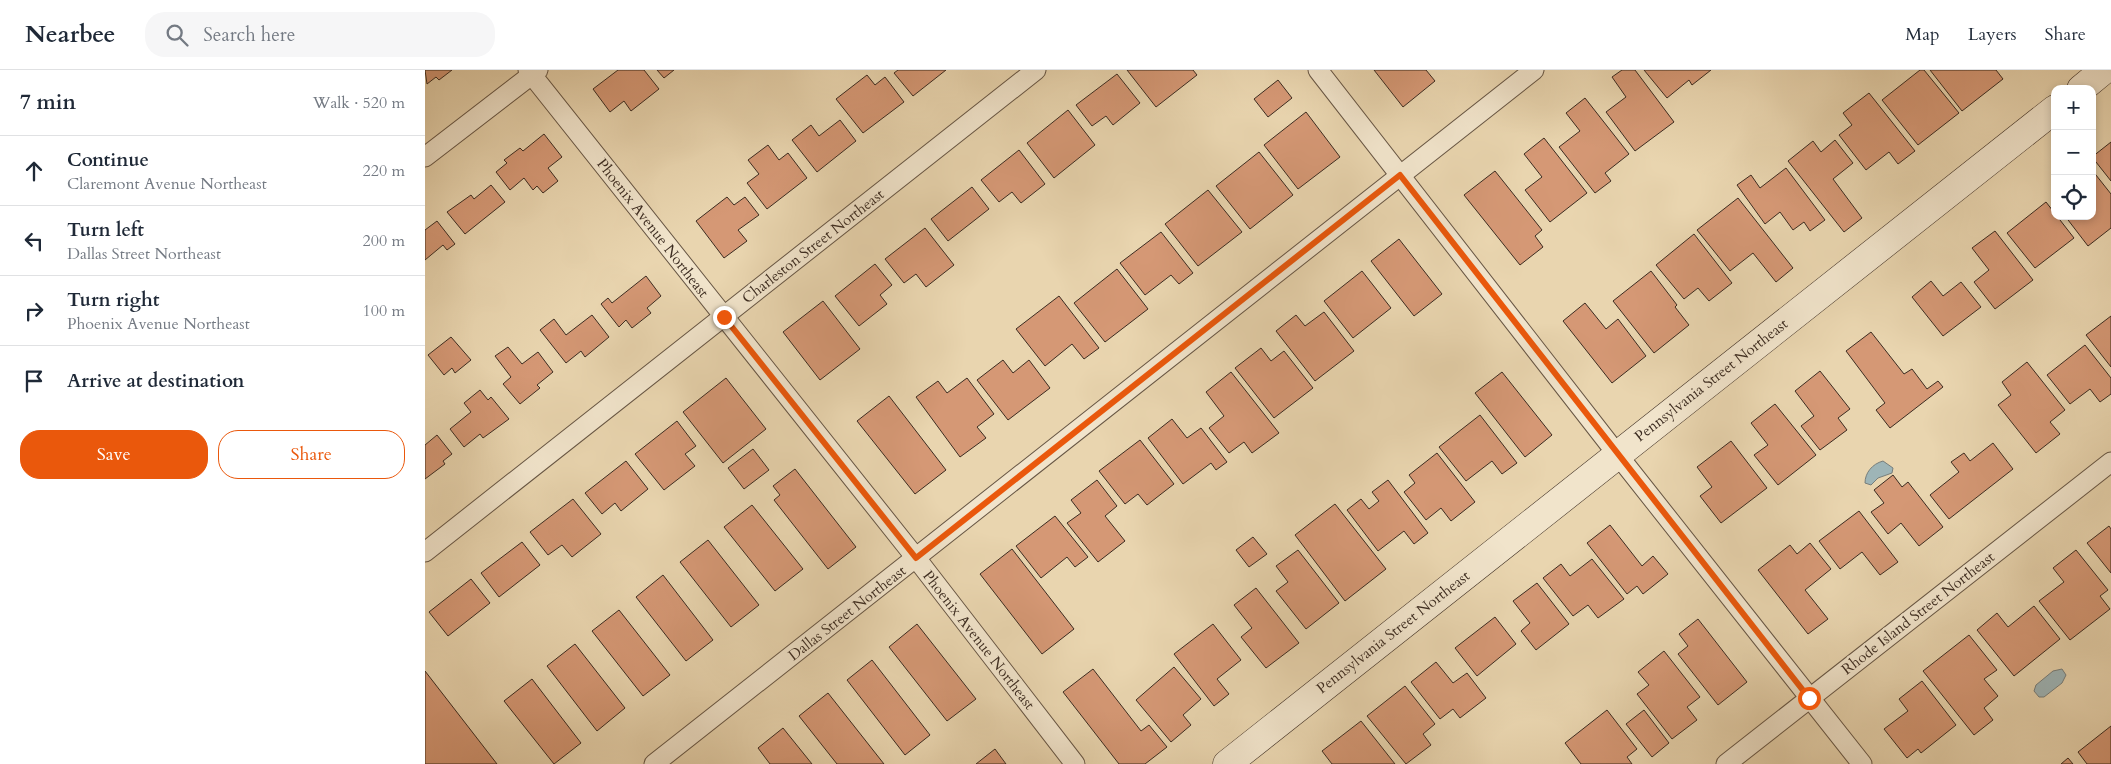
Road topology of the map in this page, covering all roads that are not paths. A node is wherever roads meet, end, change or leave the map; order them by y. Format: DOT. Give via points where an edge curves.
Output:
graph roads {
  1 [pos="1036,70"];
  2 [pos="1318,70"];
  3 [pos="1534,70"];
  4 [pos="2104,70"];
  5 [pos="533,72"];
  6 [pos="2086,85"];
  7 [pos="2051,112"];
  8 [pos="425,157"];
  9 [pos="1400,175"];
  10 [pos="724,317"];
  11 [pos="1617,454"];
  12 [pos="2111,462"];
  13 [pos="425,552"];
  14 [pos="916,558"];
  15 [pos="1809,698"];
  16 [pos="654,764"];
  17 [pos="1075,764"];
  18 [pos="1227,764"];
  19 [pos="1726,764"];
  20 [pos="1862,764"];
  1 -- 10 [label="street, Charleston Street Northeast"];
  2 -- 9 [label="street"];
  3 -- 9 [label="street, Dallas Street Northeast"];
  4 -- 6 [label="street"];
  5 -- 8 [label="street"];
  5 -- 10 [label="street, Phoenix Avenue Northeast"];
  7 -- 11 [label="street, Pennsylvania Street Northeast"];
  9 -- 11 [label="street"];
  9 -- 14 [label="street, Dallas Street Northeast"];
  10 -- 13 [label="street, Charleston Street Northeast"];
  10 -- 14 [label="street, Phoenix Avenue Northeast"];
  11 -- 15 [label="street"];
  11 -- 18 [label="street, Pennsylvania Street Northeast"];
  12 -- 15 [label="street, Rhode Island Street Northeast"];
  14 -- 16 [label="street, Dallas Street Northeast"];
  14 -- 17 [label="street, Phoenix Avenue Northeast"];
  15 -- 19 [label="street, Rhode Island Street Northeast"];
  15 -- 20 [label="street"];
}
